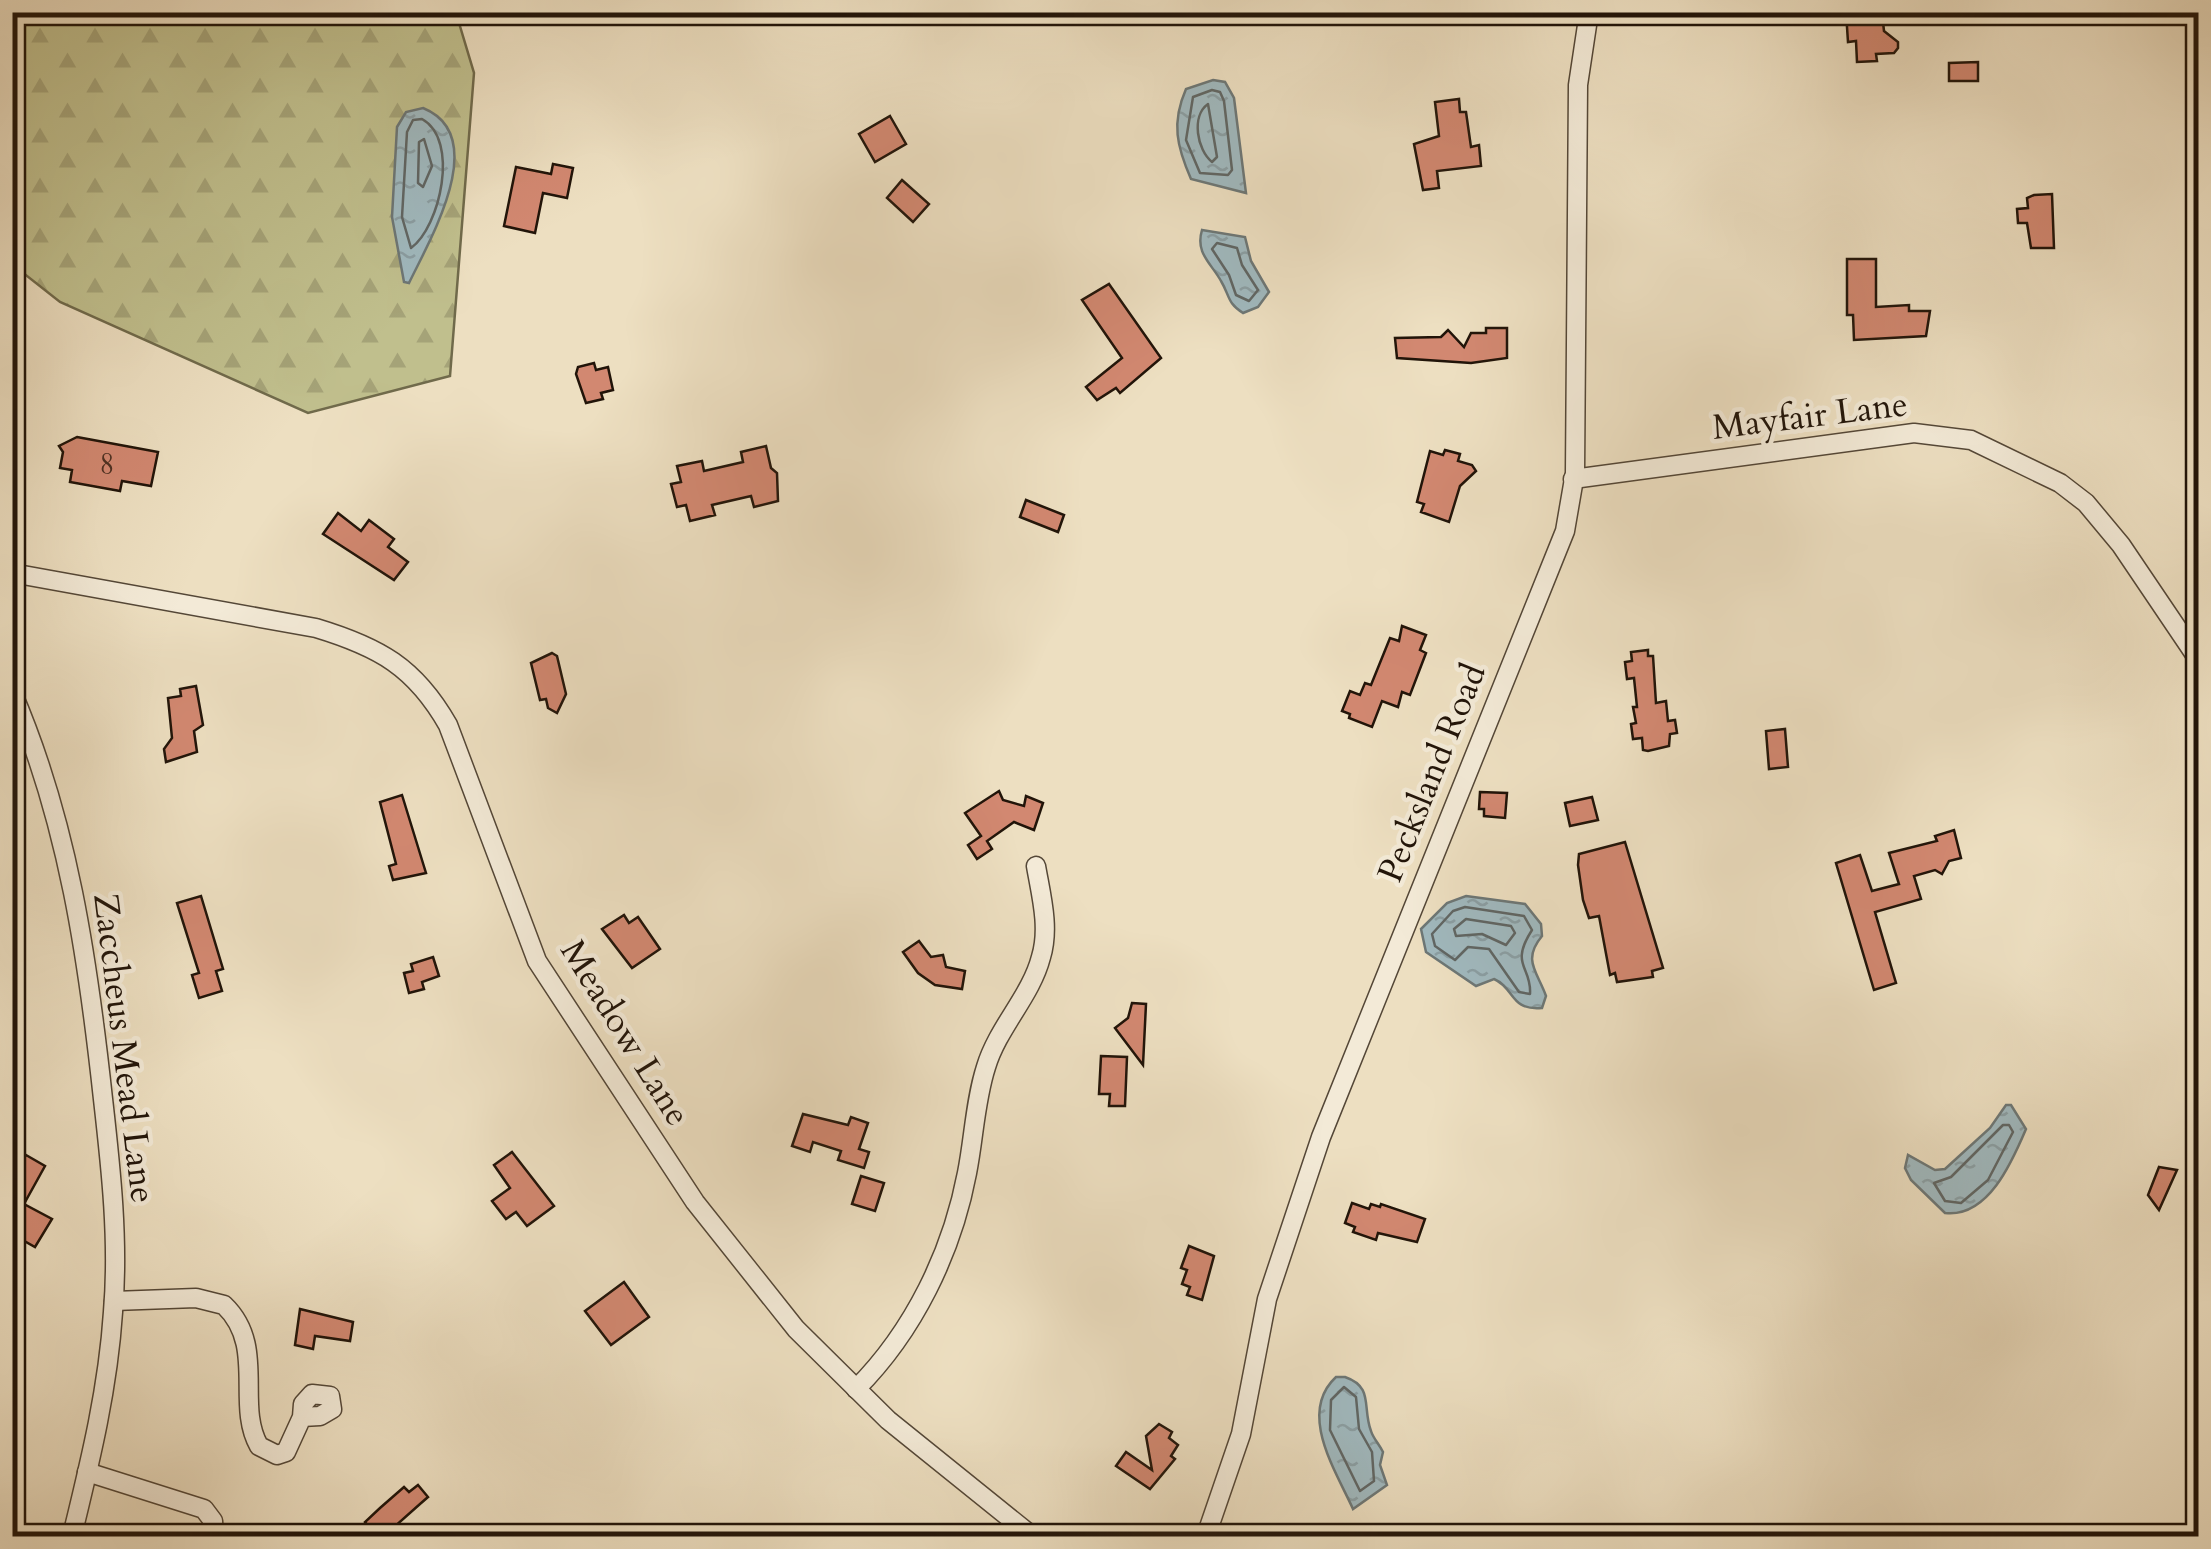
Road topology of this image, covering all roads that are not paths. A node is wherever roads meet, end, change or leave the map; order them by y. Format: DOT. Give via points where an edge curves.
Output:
graph roads {
  1 [pos="1589,12"];
  2 [pos="1573,479"];
  3 [pos="12,573"];
  4 [pos="2198,659"];
  5 [pos="12,692"];
  6 [pos="1036,866"];
  7 [pos="114,1301"];
  8 [pos="856,1388"];
  9 [pos="302,1417"];
  10 [pos="88,1472"];
  11 [pos="72,1536"];
  12 [pos="214,1536"];
  13 [pos="1032,1536"];
  14 [pos="1206,1536"];
  1 -- 2 [label="street, Pecksland Road" via="1578,85"];
  2 -- 4 [label="street, Mayfair Lane" via="1914,433 1972,440 2060,483 2086,504"];
  2 -- 14 [label="street, Pecksland Road" via="1554,566 1321,1137 1267,1300 1241,1434"];
  3 -- 8 [label="street, Meadow Lane" via="316,628 407,670 448,726 550,986 695,1202 796,1329"];
  5 -- 7 [label="street, Zaccheus Mead Lane" via="58,814 78,924 109,1153"];
  6 -- 8 [label="street" via="1042,956 985,1069 944,1252 896,1344"];
  7 -- 9 [label="street" via="196,1298 224,1306 244,1339 259,1446 282,1454"];
  7 -- 10 [label="street, Zaccheus Mead Lane"];
  8 -- 13 [label="street, Meadow Lane" via="933,1460"];
  10 -- 11 [label="street, Zaccheus Mead Lane"];
  10 -- 12 [label="street" via="204,1509"];
}
